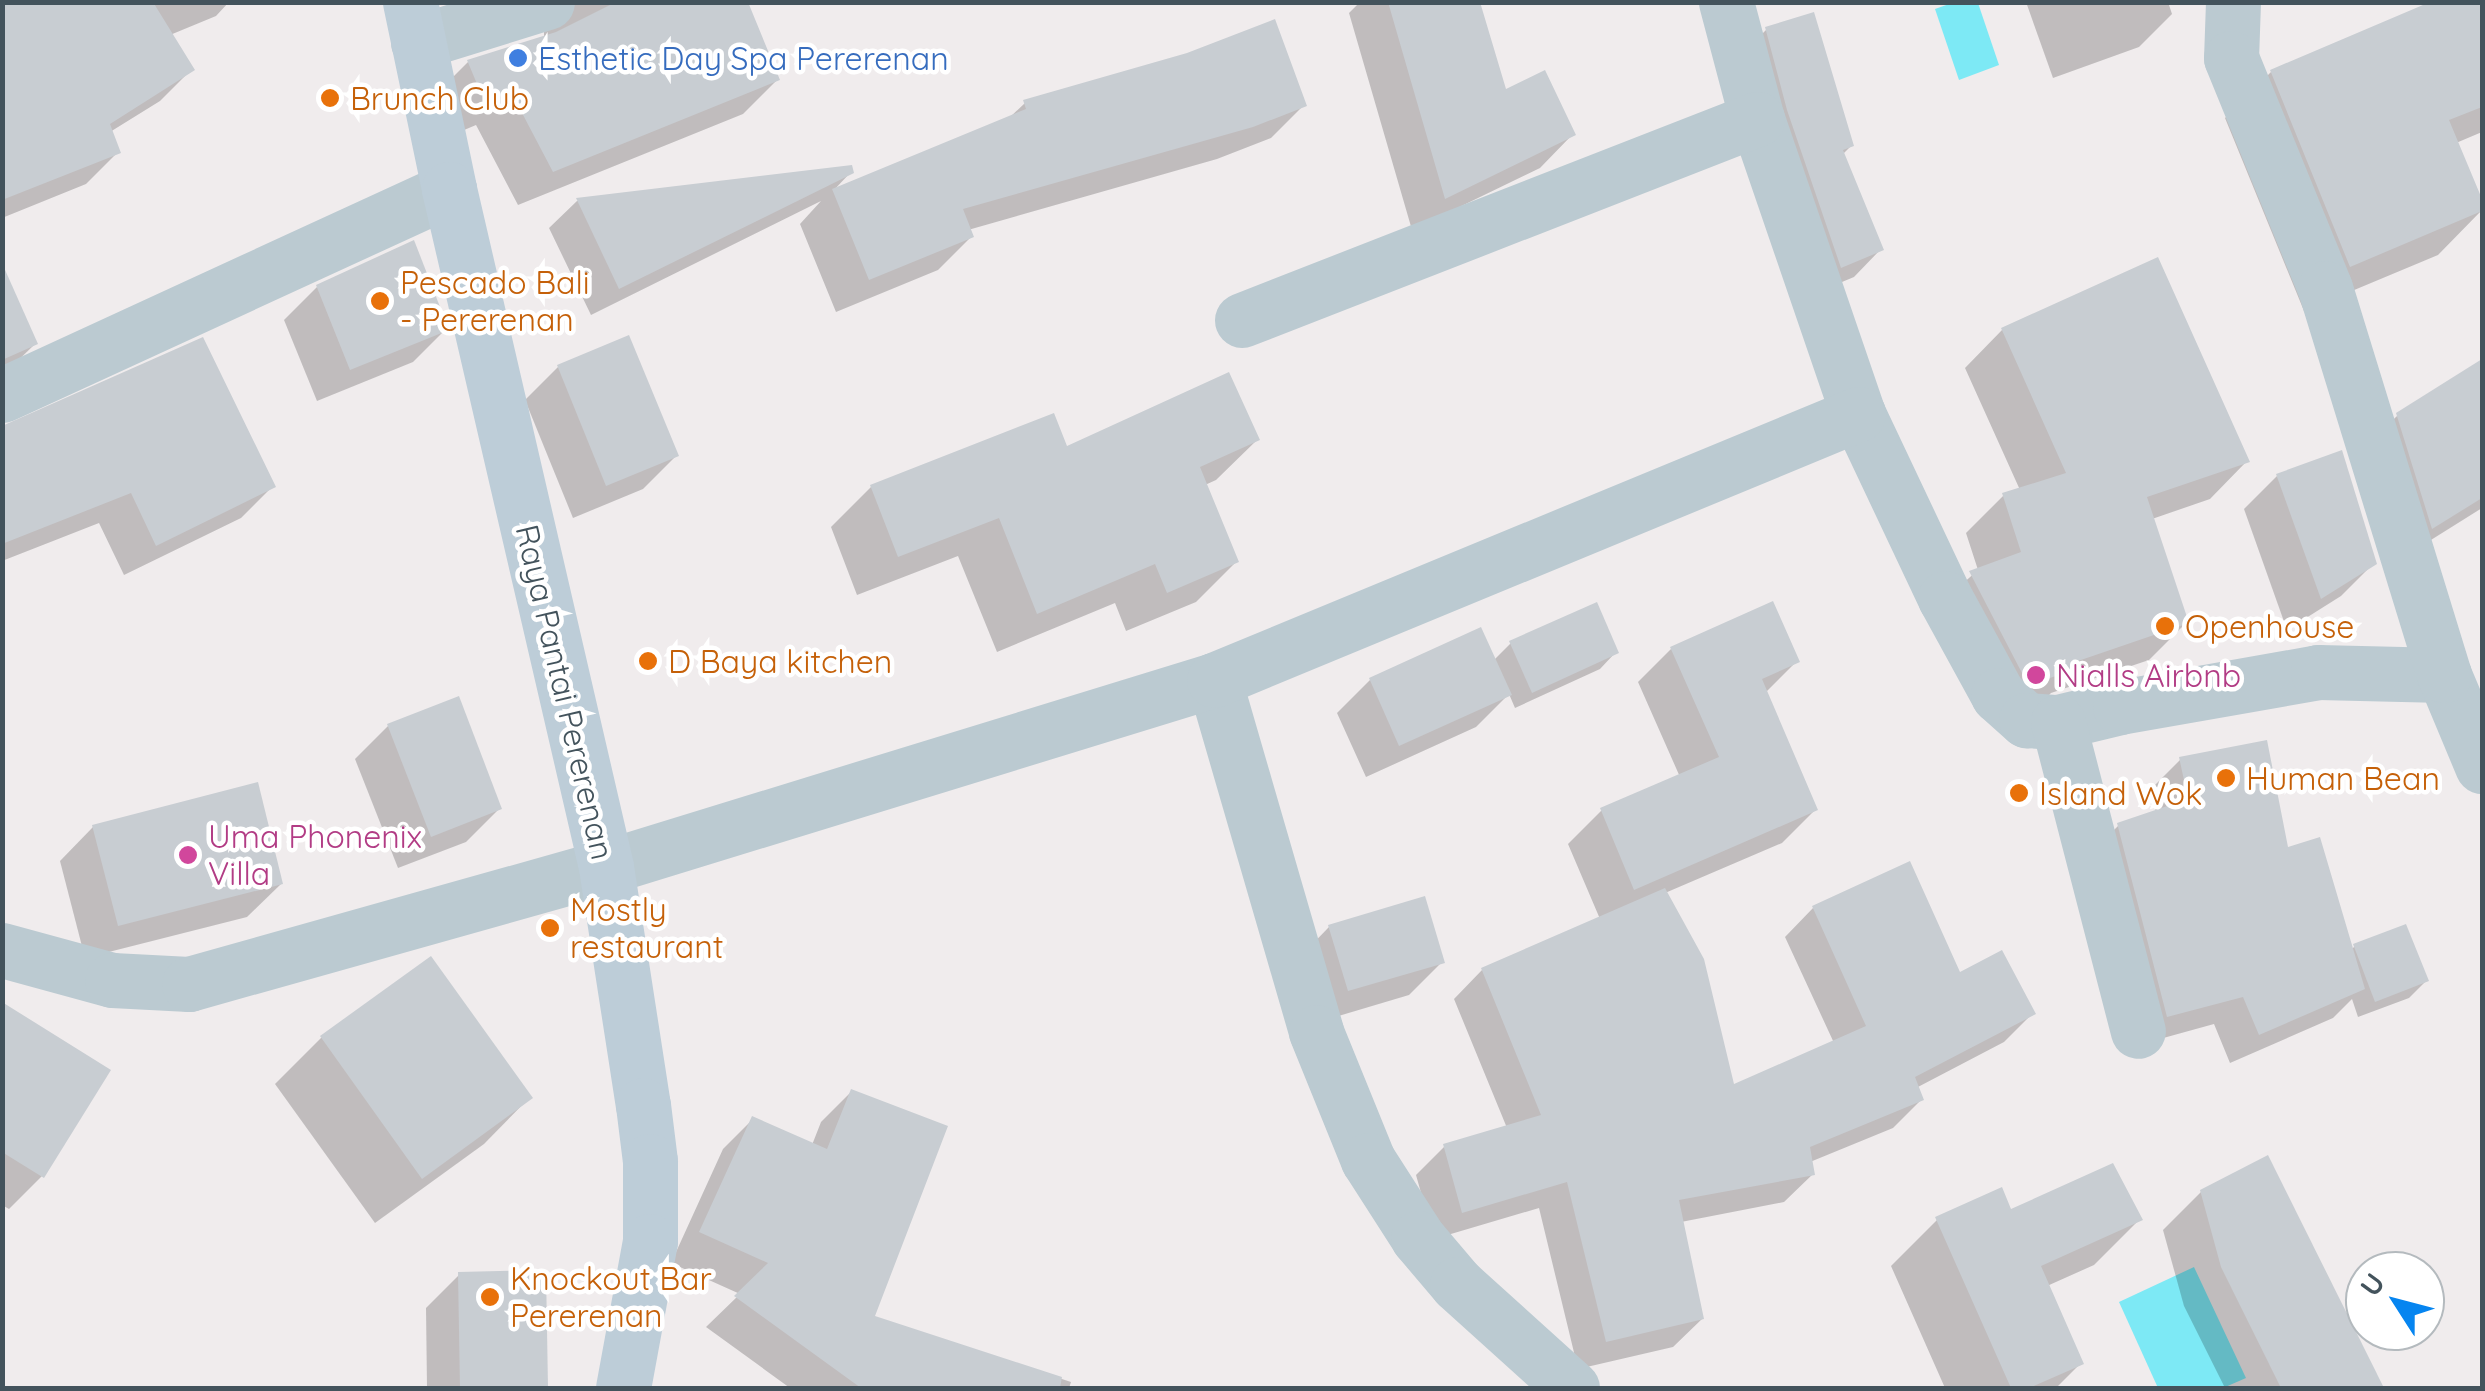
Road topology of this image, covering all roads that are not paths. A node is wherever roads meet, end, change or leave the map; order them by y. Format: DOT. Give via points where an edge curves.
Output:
graph roads {
  1 [pos="547,2"];
  2 [pos="2233,2"];
  3 [pos="1736,4"];
  4 [pos="414,22"];
  5 [pos="1757,119"];
  6 [pos="449,189"];
  7 [pos="1242,320"];
  8 [pos="2,394"];
  9 [pos="1858,414"];
  10 [pos="2444,675"];
  11 [pos="1214,680"];
  12 [pos="2058,722"];
  13 [pos="2482,766"];
  14 [pos="606,866"];
  15 [pos="2,950"];
  16 [pos="2138,1031"];
  17 [pos="623,1388"];
  18 [pos="1572,1388"];
  1 -- 4 [label="street"];
  2 -- 10 [label="street" via="2231,58 2325,288"];
  3 -- 5 [label="street"];
  4 -- 6 [label="street, Raya Pantai Pererenan"];
  5 -- 7 [label="street"];
  5 -- 9 [label="street"];
  6 -- 8 [label="street"];
  6 -- 14 [label="street, Raya Pantai Pererenan"];
  9 -- 11 [label="street"];
  9 -- 12 [label="street" via="1998,695 2026,720"];
  10 -- 12 [label="street" via="2318,672"];
  10 -- 13 [label="street"];
  11 -- 14 [label="street"];
  11 -- 18 [label="street" via="1316,1032 1368,1160 1457,1284"];
  12 -- 16 [label="street"];
  14 -- 15 [label="street" via="189,984 112,980"];
  14 -- 17 [label="street, Raya Pantai Pererenan" via="650,1161 650,1241"];
}
